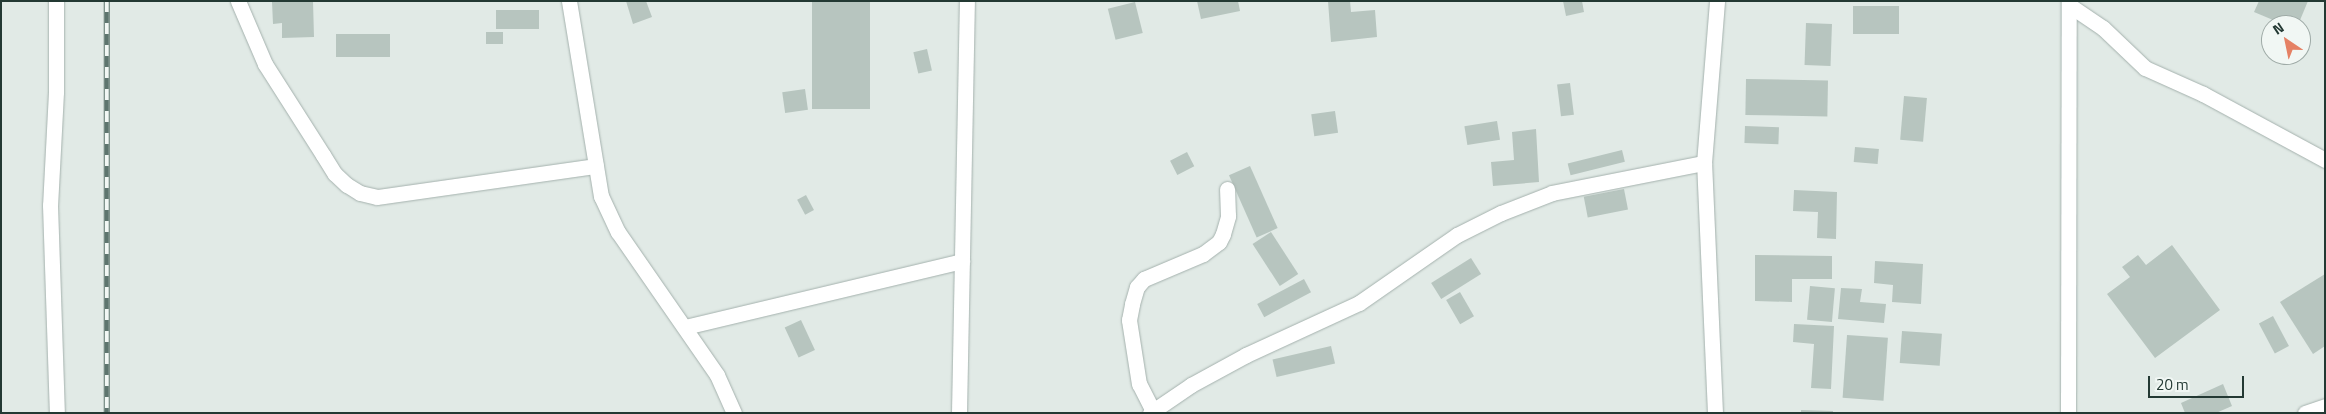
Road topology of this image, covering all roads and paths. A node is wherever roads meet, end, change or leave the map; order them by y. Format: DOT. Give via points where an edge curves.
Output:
graph roads {
  1 [pos="56,1"];
  2 [pos="238,1"];
  3 [pos="569,1"];
  4 [pos="967,1"];
  5 [pos="1717,1"];
  6 [pos="2069,3"];
  7 [pos="2325,160"];
  8 [pos="1704,164"];
  9 [pos="596,166"];
  10 [pos="1227,189"];
  11 [pos="962,261"];
  12 [pos="685,327"];
  13 [pos="2325,406"];
  14 [pos="1152,412"];
  15 [pos="57,413"];
  16 [pos="734,413"];
  17 [pos="959,413"];
  18 [pos="1715,413"];
  19 [pos="2068,413"];
  20 [pos="2305,413"];
  1 -- 15 [label="street" via="56,92 50,205"];
  2 -- 9 [label="street" via="265,64 335,174 360,193 377,196"];
  3 -- 9 [label="street"];
  4 -- 11 [label="street"];
  5 -- 8 [label="street"];
  6 -- 7 [label="street" via="2103,28 2145,68 2203,94"];
  6 -- 19 [label="street"];
  8 -- 14 [label="street" via="1552,193 1501,213 1457,236 1359,303 1246,354"];
  8 -- 18 [label="street"];
  9 -- 12 [label="street" via="601,196 618,232"];
  10 -- 14 [label="street" via="1228,216 1223,234 1213,248 1153,274 1137,287 1129,320 1139,384"];
  11 -- 12 [label="street"];
  11 -- 17 [label="street"];
  12 -- 16 [label="street" via="718,376"];
  13 -- 20 [label="street"];
}
